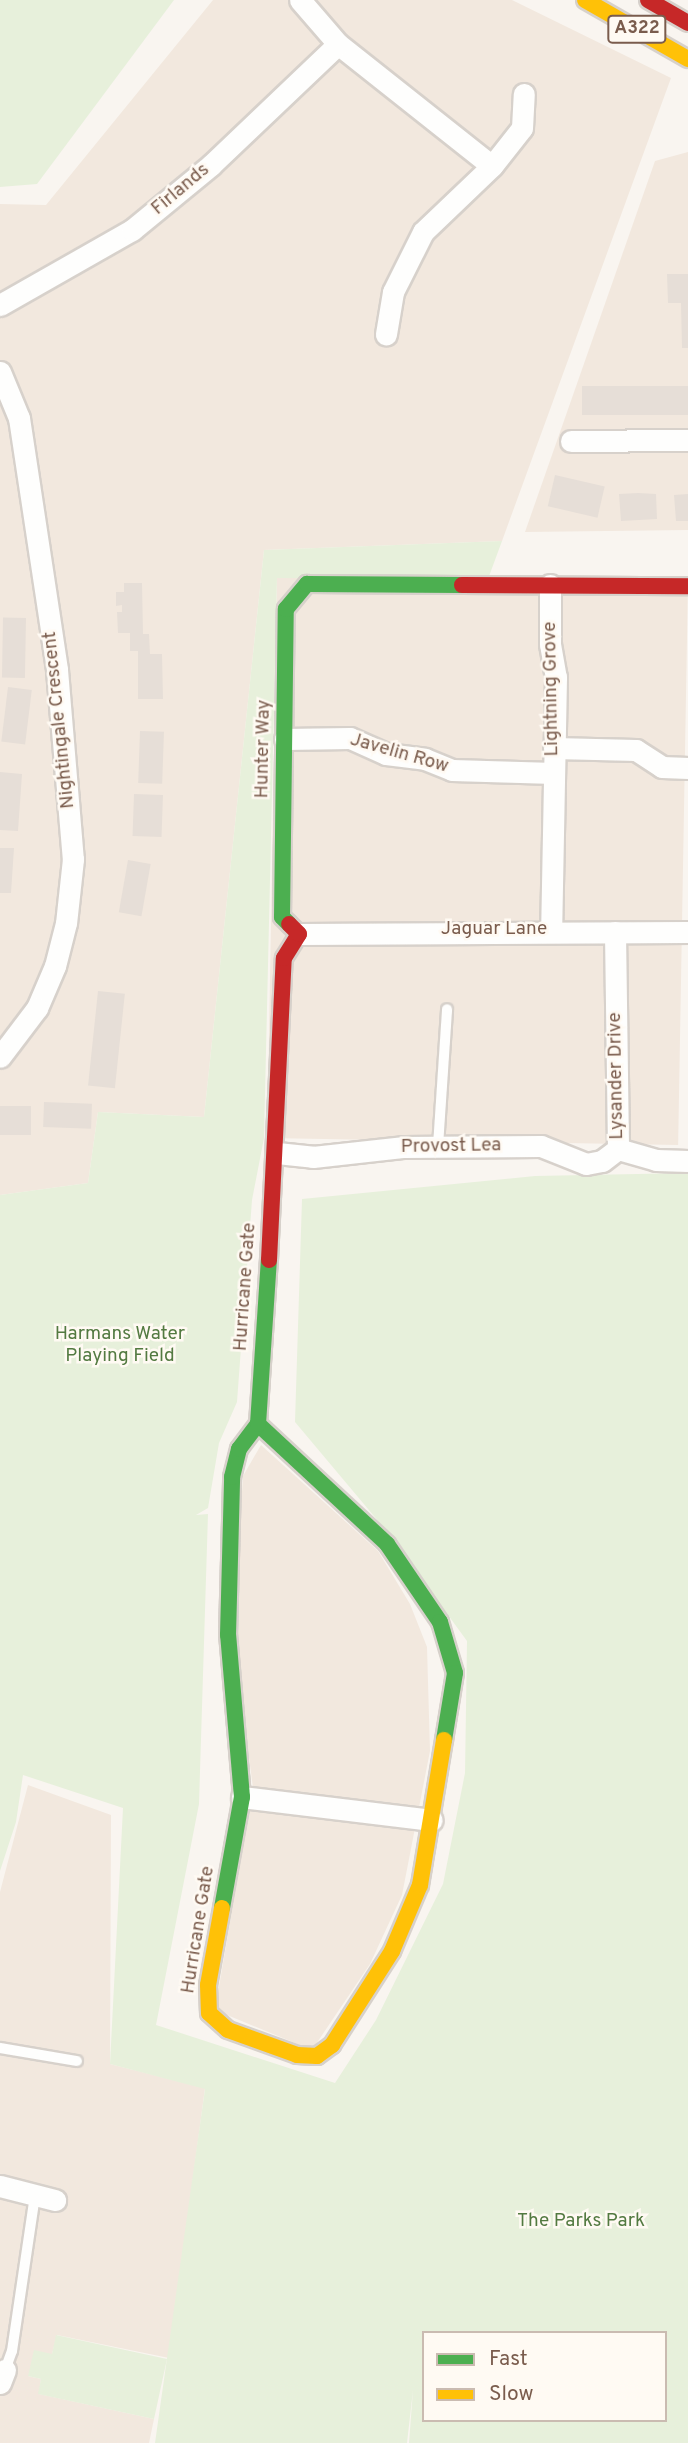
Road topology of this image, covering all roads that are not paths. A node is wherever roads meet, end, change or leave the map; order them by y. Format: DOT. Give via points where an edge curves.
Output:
graph roads {
  1 [pos="300,0"];
  2 [pos="585,0"];
  3 [pos="648,0"];
  4 [pos="688,23"];
  5 [pos="338,44"];
  6 [pos="688,59"];
  7 [pos="524,94"];
  8 [pos="492,166"];
  9 [pos="0,305"];
  10 [pos="386,334"];
  11 [pos="0,372"];
  12 [pos="688,440"];
  13 [pos="571,441"];
  14 [pos="550,585"];
  15 [pos="688,586"];
  16 [pos="285,739"];
  17 [pos="554,748"];
  18 [pos="688,768"];
  19 [pos="554,773"];
  20 [pos="551,930"];
  21 [pos="615,932"];
  22 [pos="688,932"];
  23 [pos="299,934"];
  24 [pos="447,1009"];
  25 [pos="0,1057"];
  26 [pos="438,1146"];
  27 [pos="618,1149"];
  28 [pos="277,1153"];
  29 [pos="688,1161"];
  30 [pos="258,1424"];
  31 [pos="242,1797"];
  32 [pos="432,1820"];
  33 [pos="0,2048"];
  34 [pos="76,2061"];
  35 [pos="0,2186"];
  36 [pos="45,2197"];
  37 [pos="2,2377"];
  1 -- 5 [label="street"];
  2 -- 6 [label="main road, A322"];
  3 -- 4 [label="main road, A322"];
  5 -- 8 [label="street"];
  5 -- 9 [label="street, Firlands" via="211,165 132,230"];
  7 -- 8 [label="street" via="522,128"];
  8 -- 10 [label="street" via="423,232 393,292"];
  11 -- 25 [label="street, Nightingale Crescent" via="19,418 53,643 73,859 66,923 55,966 37,1008"];
  12 -- 13 [label="street"];
  14 -- 15 [label="main road"];
  14 -- 16 [label="main road, Hunter Way" via="307,584 286,609"];
  14 -- 17 [label="street, Lightning Grove"];
  16 -- 19 [label="street, Javelin Row" via="350,738 386,754 425,759 453,770"];
  16 -- 23 [label="main road, Hunter Way" via="282,917"];
  17 -- 18 [label="street" via="636,750 662,767"];
  17 -- 19 [label="street, Lightning Grove"];
  19 -- 20 [label="street, Lightning Grove"];
  20 -- 21 [label="street, Jaguar Lane"];
  20 -- 23 [label="street, Jaguar Lane"];
  21 -- 22 [label="street, Jaguar Lane"];
  21 -- 27 [label="street, Lysander Drive"];
  23 -- 28 [label="main road" via="284,958"];
  24 -- 26 [label="lane"];
  26 -- 27 [label="street, Provost Lea" via="541,1146 586,1164 602,1161"];
  26 -- 28 [label="street, Provost Lea" via="313,1157"];
  27 -- 29 [label="street, Lysander Drive" via="656,1160"];
  28 -- 30 [label="main road, Hurricane Gate"];
  30 -- 31 [label="main road, Hurricane Gate" via="239,1449 232,1477 228,1635"];
  30 -- 32 [label="main road, Hurricane Gate" via="387,1544 440,1622 455,1673"];
  31 -- 32 [label="street"];
  31 -- 32 [label="main road, Hurricane Gate" via="218,1919 208,1985 209,2013 228,2030 297,2055 317,2056 332,2045 392,1951 420,1885"];
  33 -- 34 [label="lane"];
  35 -- 36 [label="street"];
  36 -- 37 [label="lane" via="12,2351"];
}
